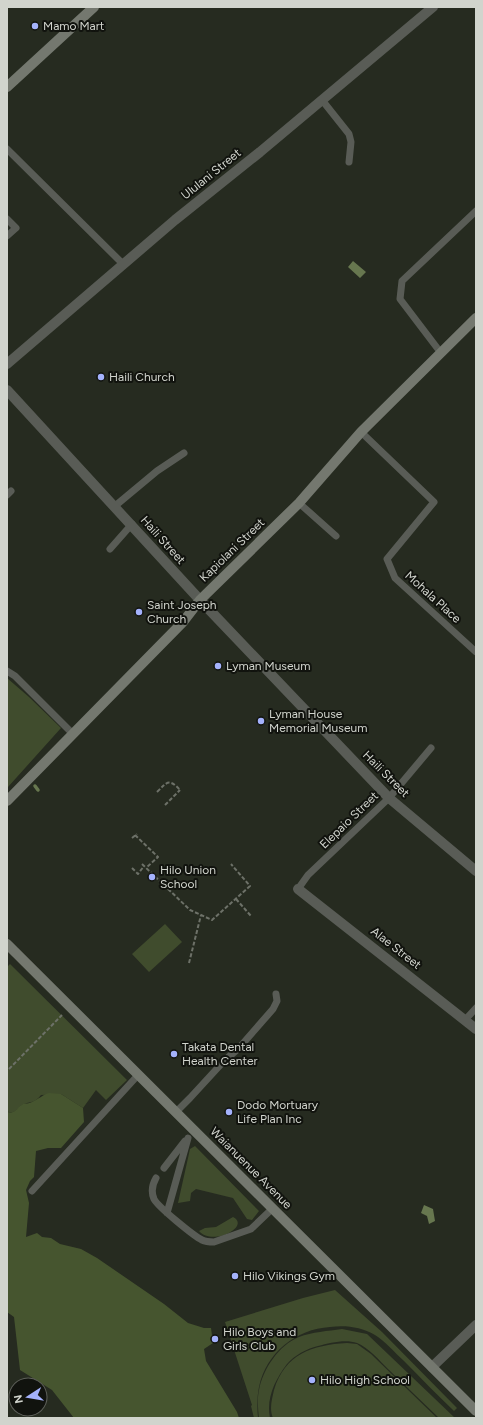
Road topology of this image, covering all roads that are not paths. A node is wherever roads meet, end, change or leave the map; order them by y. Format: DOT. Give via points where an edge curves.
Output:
graph roads {
  1 [pos="94,7"];
  2 [pos="433,7"];
  3 [pos="7,87"];
  4 [pos="322,100"];
  5 [pos="7,150"];
  6 [pos="349,162"];
  7 [pos="476,211"];
  8 [pos="7,219"];
  9 [pos="7,236"];
  10 [pos="123,264"];
  11 [pos="476,318"];
  12 [pos="441,353"];
  13 [pos="7,364"];
  14 [pos="7,390"];
  15 [pos="361,432"];
  16 [pos="184,453"];
  17 [pos="299,503"];
  18 [pos="115,506"];
  19 [pos="132,524"];
  20 [pos="336,536"];
  21 [pos="110,549"];
  22 [pos="200,600"];
  23 [pos="476,652"];
  24 [pos="7,671"];
  25 [pos="73,734"];
  26 [pos="431,748"];
  27 [pos="389,798"];
  28 [pos="7,801"];
  29 [pos="476,871"];
  30 [pos="298,889"];
  31 [pos="7,944"];
  32 [pos="276,994"];
  33 [pos="476,1008"];
  34 [pos="465,1020"];
  35 [pos="476,1029"];
  36 [pos="139,1074"];
  37 [pos="176,1112"];
  38 [pos="192,1134"];
  39 [pos="164,1168"];
  40 [pos="156,1178"];
  41 [pos="32,1191"];
  42 [pos="273,1208"];
  43 [pos="167,1213"];
  44 [pos="476,1325"];
  45 [pos="432,1367"];
  46 [pos="476,1411"];
  1 -- 3 [label="street"];
  2 -- 4 [label="street, Ululani Street"];
  4 -- 6 [label="lane" via="350,134"];
  4 -- 10 [label="street, Ululani Street"];
  5 -- 10 [label="lane"];
  7 -- 12 [label="lane" via="402,281 400,299"];
  8 -- 9 [label="lane" via="16,228"];
  10 -- 13 [label="street, Ululani Street"];
  11 -- 12 [label="street, Kapiolani Street"];
  12 -- 15 [label="street, Kapiolani Street"];
  14 -- 18 [label="street, Haili Street"];
  15 -- 17 [label="street, Kapiolani Street"];
  15 -- 23 [label="lane, Mohala Place" via="434,502 387,559 395,578"];
  16 -- 18 [label="lane" via="157,471"];
  17 -- 20 [label="lane"];
  17 -- 22 [label="street, Kapiolani Street"];
  18 -- 19 [label="street, Haili Street"];
  19 -- 21 [label="lane"];
  19 -- 22 [label="street, Haili Street"];
  22 -- 25 [label="street, Kapiolani Street" via="183,622"];
  22 -- 27 [label="street, Haili Street"];
  24 -- 25 [label="lane"];
  25 -- 28 [label="street, Kapiolani Street"];
  26 -- 27 [label="lane, Elepaio Street"];
  27 -- 29 [label="street, Haili Street"];
  27 -- 30 [label="lane, Elepaio Street" via="308,875"];
  30 -- 34 [label="street, Alae Street"];
  31 -- 36 [label="street, Waianuenue Avenue"];
  32 -- 37 [label="lane" via="277,1001 273,1009"];
  33 -- 34 [label="lane"];
  34 -- 35 [label="street, Alae Street"];
  36 -- 37 [label="street, Waianuenue Avenue"];
  36 -- 41 [label="lane"];
  37 -- 38 [label="street, Waianuenue Avenue"];
  38 -- 39 [label="lane"];
  38 -- 42 [label="street, Waianuenue Avenue"];
  38 -- 43 [label="lane"];
  40 -- 43 [label="lane" via="152,1184 153,1198"];
  42 -- 43 [label="lane" via="251,1229 214,1242 201,1240"];
  42 -- 45 [label="street, Waianuenue Avenue"];
  44 -- 45 [label="street"];
  45 -- 46 [label="street, Waianuenue Avenue"];
}
